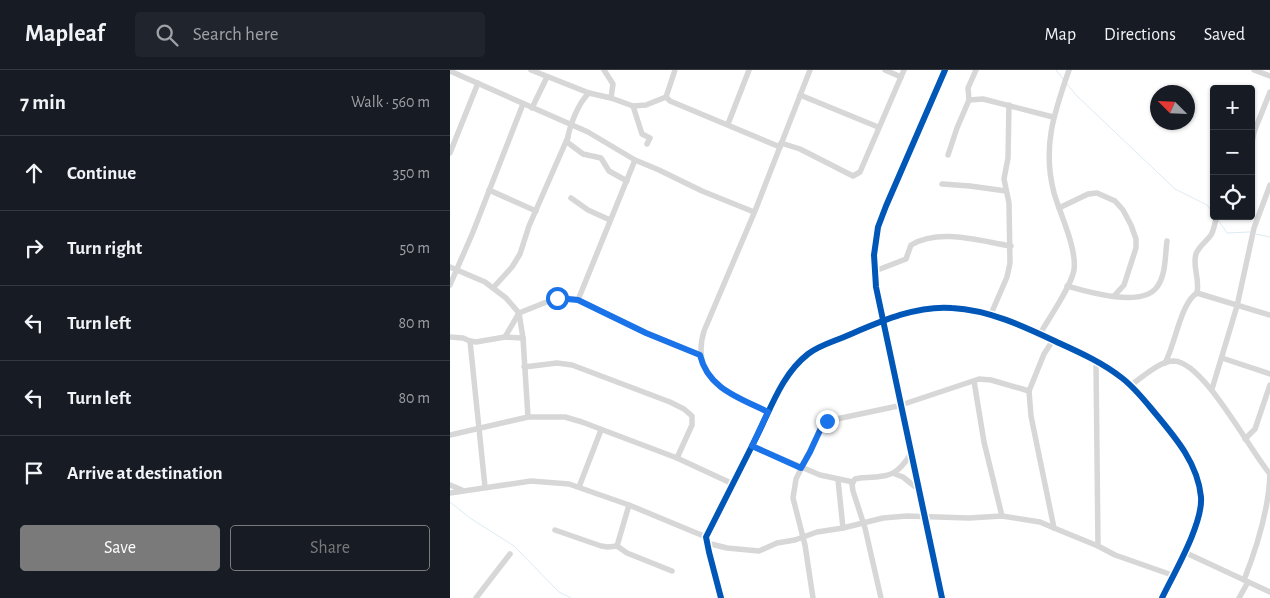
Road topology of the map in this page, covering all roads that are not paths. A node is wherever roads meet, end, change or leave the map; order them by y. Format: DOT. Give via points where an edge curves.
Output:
graph roads {
  1 [pos="531,70"];
  2 [pos="604,70"];
  3 [pos="675,70"];
  4 [pos="747,70"];
  5 [pos="810,70"];
  6 [pos="886,70"];
  7 [pos="904,70"];
  8 [pos="945,70"];
  9 [pos="976,70"];
  10 [pos="1070,70"];
  11 [pos="1254,70"];
  12 [pos="450,71"];
  13 [pos="1270,76"];
  14 [pos="547,77"];
  15 [pos="901,77"];
  16 [pos="478,83"];
  17 [pos="1270,92"];
  18 [pos="589,93"];
  19 [pos="800,95"];
  20 [pos="666,97"];
  21 [pos="611,98"];
  22 [pos="969,100"];
  23 [pos="523,104"];
  24 [pos="1009,105"];
  25 [pos="633,106"];
  26 [pos="532,108"];
  27 [pos="1053,117"];
  28 [pos="728,124"];
  29 [pos="572,125"];
  30 [pos="878,127"];
  31 [pos="1255,130"];
  32 [pos="568,137"];
  33 [pos="646,144"];
  34 [pos="780,145"];
  35 [pos="450,153"];
  36 [pos="948,155"];
  37 [pos="635,160"];
  38 [pos="627,181"];
  39 [pos="942,184"];
  40 [pos="1270,186"];
  41 [pos="489,190"];
  42 [pos="1006,191"];
  43 [pos="571,198"];
  44 [pos="1060,208"];
  45 [pos="536,211"];
  46 [pos="754,212"];
  47 [pos="610,220"];
  48 [pos="1216,220"];
  49 [pos="1167,241"];
  50 [pos="1011,246"];
  51 [pos="453,269"];
  52 [pos="875,270"];
  53 [pos="450,285"];
  54 [pos="1068,286"];
  55 [pos="493,288"];
  56 [pos="1196,293"];
  57 [pos="1114,296"];
  58 [pos="578,300"];
  59 [pos="1237,306"];
  60 [pos="518,313"];
  61 [pos="991,314"];
  62 [pos="1270,315"];
  63 [pos="884,321"];
  64 [pos="1040,334"];
  65 [pos="505,336"];
  66 [pos="450,337"];
  67 [pos="523,338"];
  68 [pos="1053,340"];
  69 [pos="470,342"];
  70 [pos="700,355"];
  71 [pos="1222,358"];
  72 [pos="1096,361"];
  73 [pos="1165,363"];
  74 [pos="524,367"];
  75 [pos="1270,374"];
  76 [pos="974,381"];
  77 [pos="1131,385"];
  78 [pos="1270,385"];
  79 [pos="1212,389"];
  80 [pos="1029,391"];
  81 [pos="901,404"];
  82 [pos="768,412"];
  83 [pos="528,417"];
  84 [pos="478,429"];
  85 [pos="601,430"];
  86 [pos="450,435"];
  87 [pos="1246,439"];
  88 [pos="752,446"];
  89 [pos="912,452"];
  90 [pos="677,458"];
  91 [pos="801,468"];
  92 [pos="1270,473"];
  93 [pos="895,474"];
  94 [pos="838,480"];
  95 [pos="853,482"];
  96 [pos="732,484"];
  97 [pos="450,485"];
  98 [pos="485,487"];
  99 [pos="579,487"];
  100 [pos="918,488"];
  101 [pos="464,490"];
  102 [pos="453,492"];
  103 [pos="629,505"];
  104 [pos="924,516"];
  105 [pos="1002,516"];
  106 [pos="864,523"];
  107 [pos="843,528"];
  108 [pos="1054,528"];
  109 [pos="555,530"];
  110 [pos="803,537"];
  111 [pos="707,540"];
  112 [pos="617,546"];
  113 [pos="1098,546"];
  114 [pos="1184,552"];
  115 [pos="510,554"];
  116 [pos="672,571"];
  117 [pos="1172,575"];
  118 [pos="1246,581"];
  119 [pos="1270,592"];
  120 [pos="476,598"];
  121 [pos="721,598"];
  122 [pos="813,598"];
  123 [pos="881,598"];
  124 [pos="942,598"];
  125 [pos="1162,598"];
  126 [pos="1239,598"];
  1 -- 14 [label="street"];
  2 -- 21 [label="street" via="613,84"];
  3 -- 20 [label="street"];
  4 -- 28 [label="street"];
  5 -- 19 [label="street"];
  6 -- 15 [label="street"];
  7 -- 15 [label="street"];
  8 -- 52 [label="street" via="878,227"];
  9 -- 22 [label="street" via="968,88"];
  10 -- 27 [label="street"];
  11 -- 13 [label="street"];
  12 -- 16 [label="street"];
  14 -- 18 [label="street"];
  14 -- 26 [label="street"];
  15 -- 30 [label="street"];
  16 -- 23 [label="street"];
  16 -- 35 [label="street"];
  17 -- 31 [label="street"];
  18 -- 21 [label="street"];
  18 -- 29 [label="street"];
  19 -- 30 [label="street"];
  19 -- 34 [label="street"];
  20 -- 25 [label="street"];
  20 -- 28 [label="street" via="670,102"];
  21 -- 25 [label="street"];
  22 -- 24 [label="street" via="983,99"];
  22 -- 36 [label="street"];
  23 -- 26 [label="street"];
  23 -- 41 [label="street"];
  24 -- 27 [label="street"];
  24 -- 42 [label="street"];
  25 -- 33 [label="street" via="642,134 650,138"];
  26 -- 29 [label="street"];
  27 -- 44 [label="street" via="1048,162"];
  28 -- 34 [label="street"];
  29 -- 32 [label="street"];
  29 -- 37 [label="street"];
  30 -- 34 [label="street" via="860,172 853,176 800,149"];
  32 -- 38 [label="street" via="569,144 583,154 601,158 609,171"];
  32 -- 45 [label="street"];
  34 -- 46 [label="street"];
  37 -- 38 [label="street"];
  37 -- 46 [label="street"];
  38 -- 47 [label="street"];
  39 -- 42 [label="street"];
  40 -- 59 [label="street" via="1253,231"];
  41 -- 45 [label="street"];
  41 -- 51 [label="street" via="474,232"];
  42 -- 50 [label="street"];
  43 -- 47 [label="street"];
  44 -- 54 [label="street" via="1073,254 1074,269"];
  44 -- 57 [label="street" via="1097,193 1115,201 1123,210 1136,239 1136,248 1124,285"];
  45 -- 55 [label="street" via="516,262"];
  46 -- 70 [label="street" via="704,331"];
  47 -- 58 [label="street"];
  48 -- 56 [label="street" via="1211,234 1196,254 1199,279"];
  49 -- 57 [label="street" via="1161,281 1156,289 1144,295"];
  50 -- 52 [label="street" via="959,237 931,237 911,245 906,259"];
  50 -- 61 [label="street" via="1009,272"];
  51 -- 53 [label="street"];
  51 -- 55 [label="street"];
  52 -- 63 [label="street"];
  54 -- 57 [label="street"];
  54 -- 64 [label="street"];
  55 -- 60 [label="street"];
  56 -- 59 [label="street"];
  56 -- 73 [label="street" via="1185,306"];
  58 -- 60 [label="street" via="554,298"];
  58 -- 70 [label="street"];
  59 -- 62 [label="street"];
  59 -- 71 [label="street"];
  60 -- 65 [label="street"];
  60 -- 67 [label="street"];
  61 -- 63 [label="street" via="951,307 929,308"];
  61 -- 64 [label="street"];
  63 -- 81 [label="street"];
  63 -- 82 [label="street" via="807,354 792,370"];
  64 -- 68 [label="street"];
  65 -- 67 [label="street"];
  65 -- 69 [label="street"];
  66 -- 69 [label="street"];
  67 -- 74 [label="street"];
  68 -- 72 [label="street"];
  68 -- 80 [label="street"];
  69 -- 84 [label="street"];
  70 -- 82 [label="street" via="708,376 723,389"];
  71 -- 75 [label="street"];
  71 -- 79 [label="street"];
  72 -- 77 [label="street"];
  72 -- 113 [label="street"];
  73 -- 77 [label="street"];
  73 -- 79 [label="street" via="1175,361 1183,364"];
  74 -- 83 [label="street"];
  74 -- 90 [label="street" via="557,363 572,365 684,409 692,416 693,423"];
  76 -- 80 [label="street" via="991,380"];
  76 -- 81 [label="street"];
  76 -- 105 [label="street" via="984,442"];
  77 -- 114 [label="street" via="1179,442 1197,477 1201,500 1199,513"];
  78 -- 87 [label="street" via="1255,429"];
  79 -- 87 [label="street"];
  80 -- 108 [label="street" via="1031,416"];
  81 -- 89 [label="street"];
  81 -- 91 [label="street" via="827,421"];
  82 -- 88 [label="street"];
  83 -- 84 [label="street"];
  83 -- 85 [label="street" via="564,417"];
  84 -- 86 [label="street"];
  84 -- 98 [label="street"];
  85 -- 90 [label="street"];
  85 -- 99 [label="street"];
  87 -- 92 [label="street"];
  88 -- 91 [label="street"];
  88 -- 96 [label="street"];
  89 -- 93 [label="street"];
  89 -- 100 [label="street"];
  90 -- 96 [label="street"];
  91 -- 94 [label="street"];
  91 -- 110 [label="street" via="793,498"];
  92 -- 118 [label="street" via="1267,499"];
  93 -- 95 [label="street" via="860,478"];
  93 -- 100 [label="street"];
  94 -- 95 [label="street"];
  94 -- 107 [label="street"];
  95 -- 106 [label="street"];
  96 -- 111 [label="street"];
  97 -- 101 [label="street"];
  98 -- 99 [label="street" via="531,481"];
  98 -- 101 [label="street"];
  99 -- 103 [label="street"];
  100 -- 104 [label="street"];
  101 -- 102 [label="street"];
  103 -- 111 [label="street"];
  103 -- 112 [label="street"];
  104 -- 105 [label="street"];
  104 -- 106 [label="street" via="893,517"];
  104 -- 124 [label="street"];
  105 -- 108 [label="street" via="1040,522"];
  106 -- 107 [label="street"];
  106 -- 123 [label="street"];
  107 -- 110 [label="street"];
  108 -- 113 [label="street"];
  109 -- 112 [label="street" via="601,546"];
  110 -- 111 [label="street" via="759,551 727,548"];
  110 -- 122 [label="street"];
  111 -- 121 [label="street"];
  112 -- 116 [label="street"];
  113 -- 117 [label="street"];
  114 -- 117 [label="street"];
  114 -- 118 [label="street"];
  115 -- 120 [label="street"];
  117 -- 125 [label="street"];
  118 -- 119 [label="street"];
  118 -- 126 [label="street"];
}
